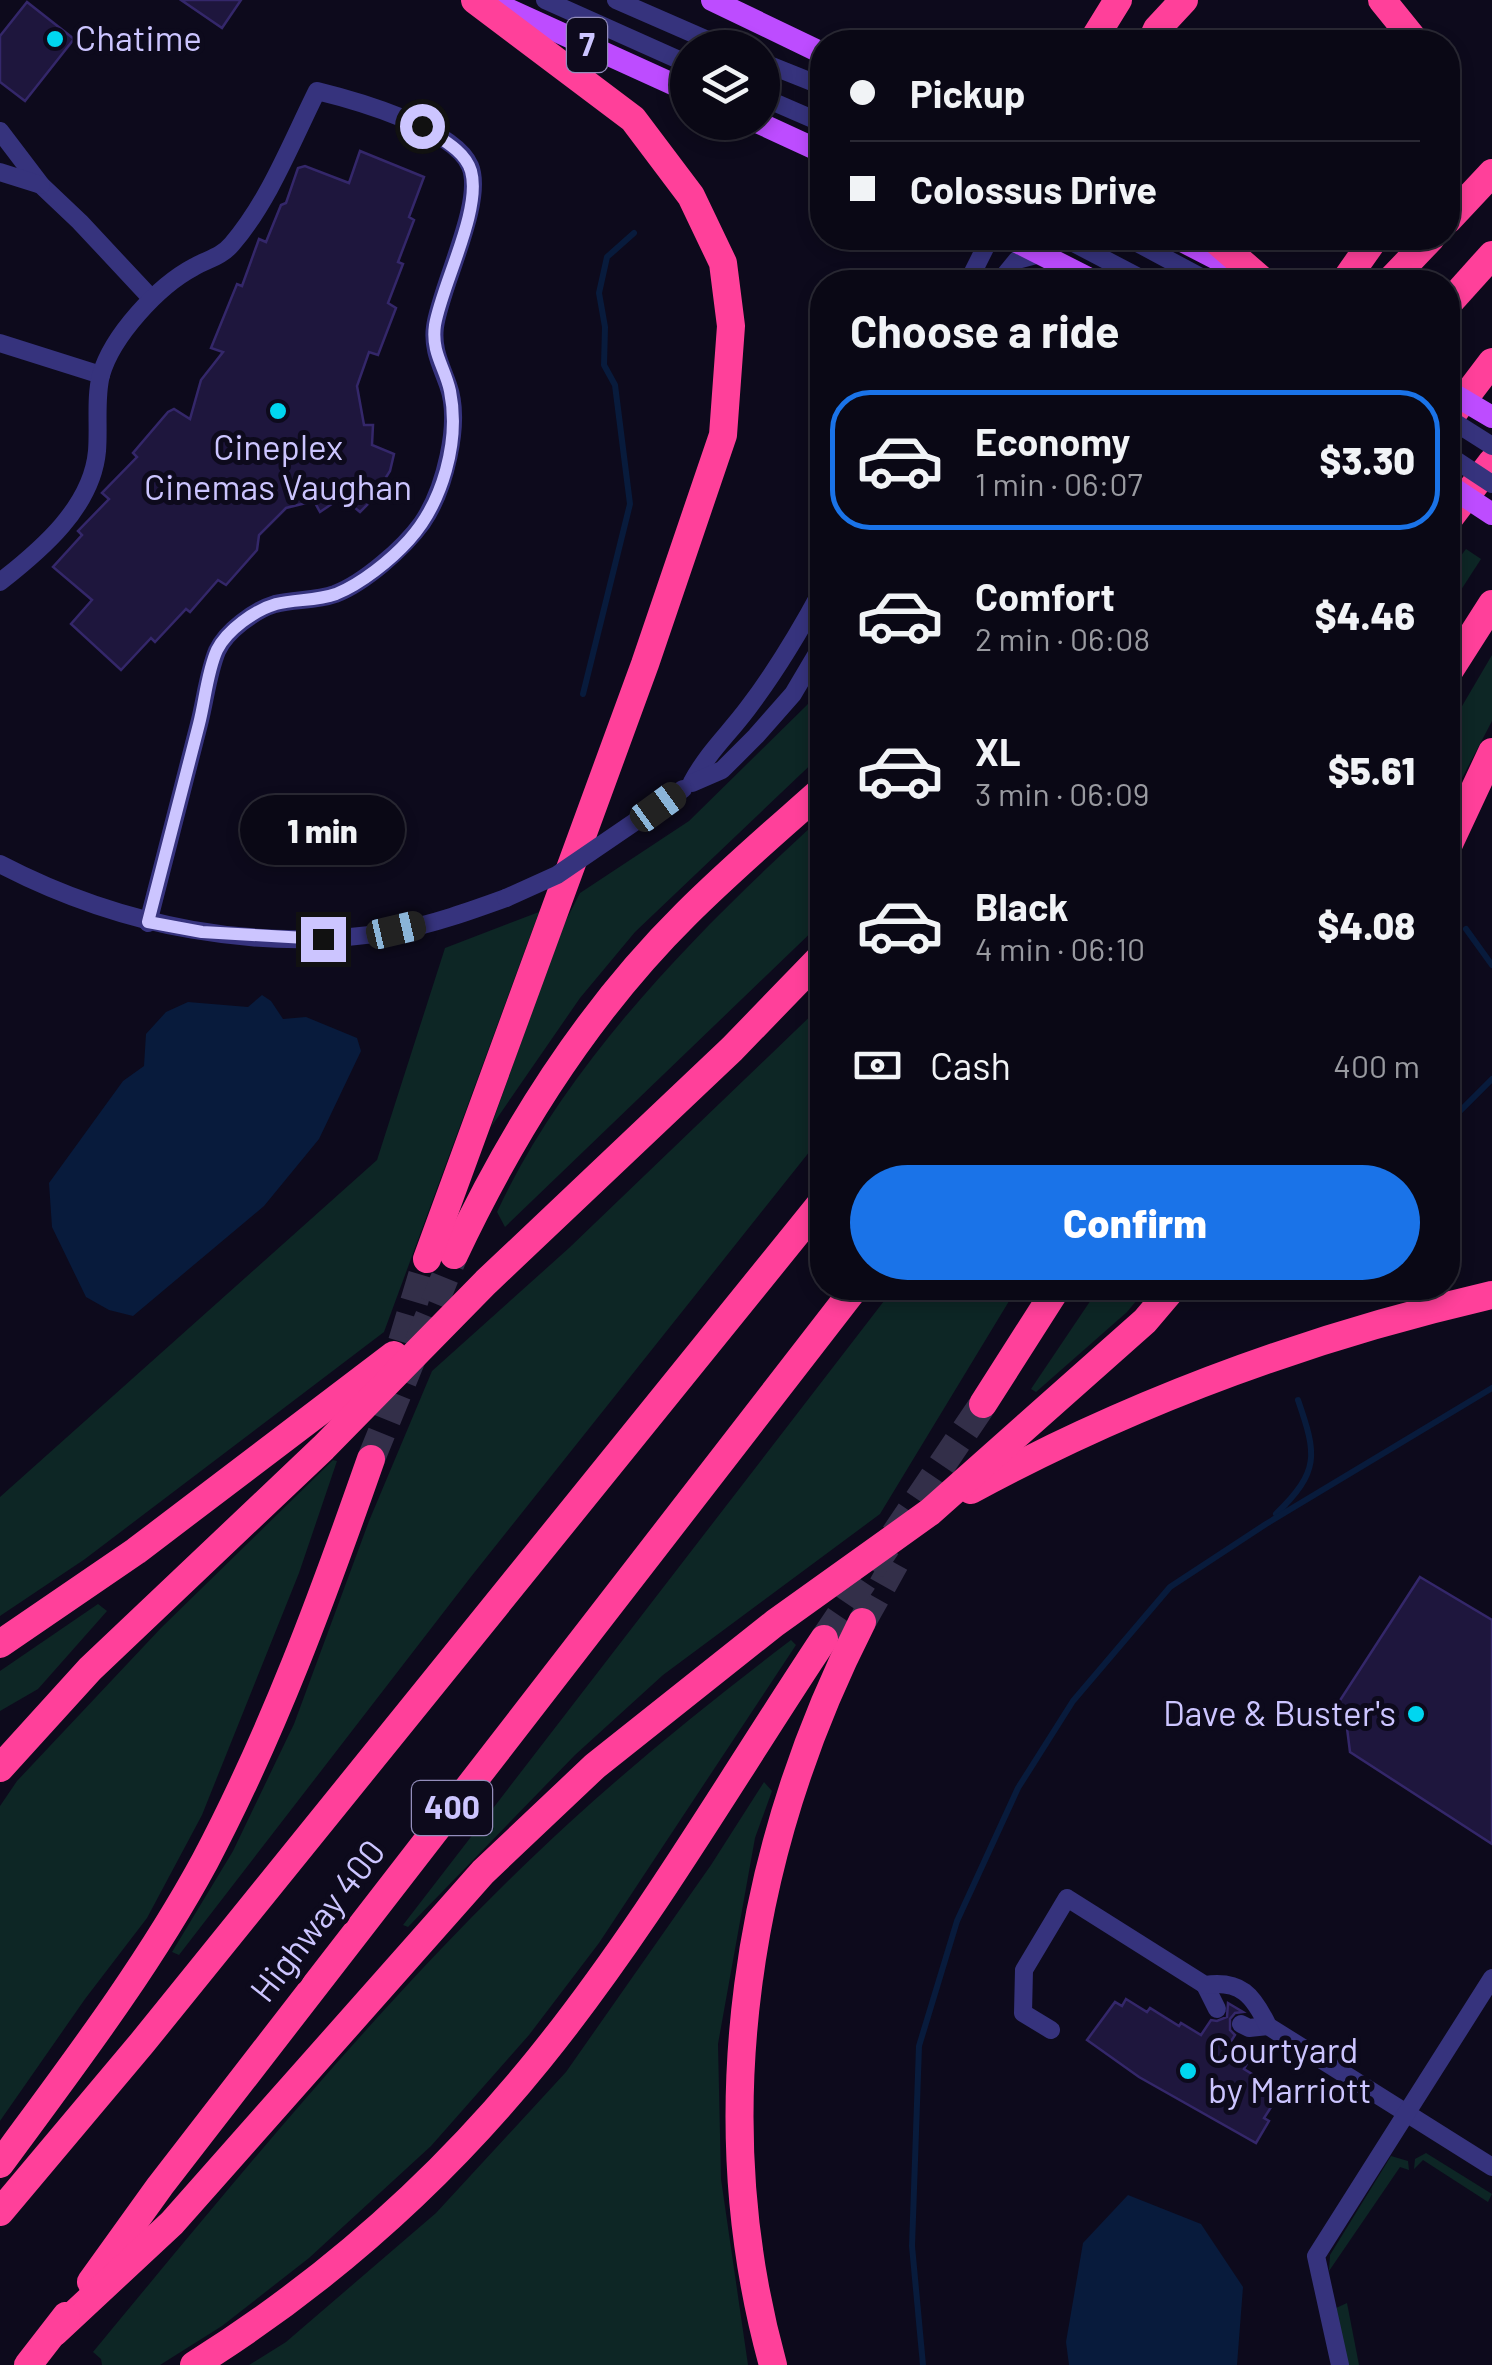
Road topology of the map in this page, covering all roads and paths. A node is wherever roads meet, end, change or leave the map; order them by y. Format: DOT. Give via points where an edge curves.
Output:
graph roads {
  1 [pos="476,0"];
  2 [pos="486,0"];
  3 [pos="545,0"];
  4 [pos="616,0"];
  5 [pos="712,0"];
  6 [pos="1118,0"];
  7 [pos="1184,0"];
  8 [pos="1382,0"];
  9 [pos="685,30"];
  10 [pos="1099,30"];
  11 [pos="1157,30"];
  12 [pos="1406,30"];
  13 [pos="810,47"];
  14 [pos="670,56"];
  15 [pos="780,69"];
  16 [pos="810,81"];
  17 [pos="670,83"];
  18 [pos="780,105"];
  19 [pos="810,118"];
  20 [pos="780,133"];
  21 [pos="5,136"];
  22 [pos="810,146"];
  23 [pos="0,172"];
  24 [pos="1492,173"];
  25 [pos="41,185"];
  26 [pos="1460,207"];
  27 [pos="1032,250"];
  28 [pos="1087,250"];
  29 [pos="1150,250"];
  30 [pos="1199,250"];
  31 [pos="1226,250"];
  32 [pos="1419,250"];
  33 [pos="1040,254"];
  34 [pos="1492,254"];
  35 [pos="1009,270"];
  36 [pos="1072,270"];
  37 [pos="1125,270"];
  38 [pos="1188,270"];
  39 [pos="1239,270"];
  40 [pos="1248,270"];
  41 [pos="1400,270"];
  42 [pos="1460,290"];
  43 [pos="152,298"];
  44 [pos="0,343"];
  45 [pos="1492,362"];
  46 [pos="101,375"];
  47 [pos="1460,398"];
  48 [pos="1460,403"];
  49 [pos="1492,417"];
  50 [pos="1460,426"];
  51 [pos="1492,446"];
  52 [pos="1460,462"];
  53 [pos="1492,462"];
  54 [pos="1492,484"];
  55 [pos="1460,493"];
  56 [pos="1460,504"];
  57 [pos="1492,514"];
  58 [pos="0,582"];
  59 [pos="1492,604"];
  60 [pos="810,613"];
  61 [pos="1460,654"];
  62 [pos="810,665"];
  63 [pos="1492,752"];
  64 [pos="688,786"];
  65 [pos="810,801"];
  66 [pos="1460,820"];
  67 [pos="0,864"];
  68 [pos="148,922"];
  69 [pos="810,968"];
  70 [pos="810,1217"];
  71 [pos="486,1282"];
  72 [pos="1492,1296"];
  73 [pos="845,1300"];
  74 [pos="1049,1300"];
  75 [pos="1162,1300"];
  76 [pos="983,1404"];
  77 [pos="371,1459"];
  78 [pos="930,1512"];
  79 [pos="862,1622"];
  80 [pos="824,1639"];
  81 [pos="0,1644"];
  82 [pos="0,1768"];
  83 [pos="1492,1978"];
  84 [pos="1205,1985"];
  85 [pos="1217,2009"];
  86 [pos="1241,2024"];
  87 [pos="1268,2026"];
  88 [pos="1051,2030"];
  89 [pos="1406,2114"];
  90 [pos="0,2164"];
  91 [pos="1492,2167"];
  92 [pos="0,2212"];
  93 [pos="55,2332"];
  94 [pos="28,2365"];
  95 [pos="194,2365"];
  96 [pos="773,2365"];
  97 [pos="1340,2365"];
  1 -- 65 [label="highway" via="634,118 691,196 723,263 731,326 723,435 441,1257 589,1026 685,915"];
  2 -- 17 [label="main road, 7"];
  3 -- 14 [label="street"];
  4 -- 9 [label="street"];
  5 -- 13 [label="main road"];
  6 -- 10 [label="highway"];
  7 -- 11 [label="highway"];
  8 -- 12 [label="highway"];
  15 -- 16 [label="street"];
  18 -- 19 [label="street"];
  20 -- 22 [label="main road"];
  21 -- 25 [label="street"];
  23 -- 25 [label="street"];
  24 -- 26 [label="highway"];
  25 -- 43 [label="street"];
  27 -- 33 [label="main road"];
  28 -- 37 [label="street"];
  29 -- 38 [label="street"];
  30 -- 39 [label="main road"];
  31 -- 40 [label="highway"];
  32 -- 41 [label="highway"];
  33 -- 35 [label="street" via="1017,260"];
  33 -- 36 [label="main road"];
  34 -- 42 [label="highway"];
  43 -- 46 [label="street"];
  43 -- 68 [label="street" via="236,240 316,91 422,126 470,168 464,229 435,326 452,416 438,496 408,541 382,564 338,593 275,604 253,615 218,649"];
  44 -- 46 [label="street"];
  45 -- 48 [label="highway"];
  46 -- 58 [label="street" via="88,486 48,542"];
  47 -- 49 [label="main road, bridge"];
  50 -- 51 [label="street, bridge"];
  52 -- 54 [label="street, bridge"];
  53 -- 56 [label="highway"];
  55 -- 57 [label="main road, bridge"];
  59 -- 61 [label="highway"];
  60 -- 64 [label="street"];
  62 -- 64 [label="street" via="793,694 722,770"];
  63 -- 66 [label="highway"];
  64 -- 68 [label="street, bridge" via="557,875 453,917 323,939"];
  67 -- 68 [label="street" via="46,888"];
  69 -- 71 [label="highway"];
  70 -- 92 [label="highway, Highway 400 / 400"];
  71 -- 81 [label="highway" via="150,1540"];
  71 -- 82 [label="highway" via="90,1669"];
  72 -- 78 [label="highway" via="1228,1372 1081,1434"];
  73 -- 93 [label="highway, Highway 400 / 400" via="160,2186"];
  74 -- 76 [label="highway"];
  75 -- 78 [label="highway"];
  77 -- 90 [label="highway" via="281,1698 204,1862 133,1979"];
  78 -- 93 [label="highway" via="596,1766 483,1872 187,2208"];
  79 -- 96 [label="highway" via="794,1780 758,1916 747,1988 740,2154 748,2246"];
  80 -- 95 [label="highway" via="625,1941 495,2110 348,2253"];
  83 -- 89 [label="street"];
  84 -- 85 [label="street"];
  84 -- 87 [label="street" via="1228,1982 1255,2000"];
  84 -- 88 [label="street" via="1067,1898 1024,1970 1024,2013"];
  86 -- 87 [label="street"];
  87 -- 89 [label="street"];
  89 -- 91 [label="street"];
  89 -- 97 [label="street" via="1316,2256"];
  93 -- 94 [label="highway, Highway 400 / 400"];
}
